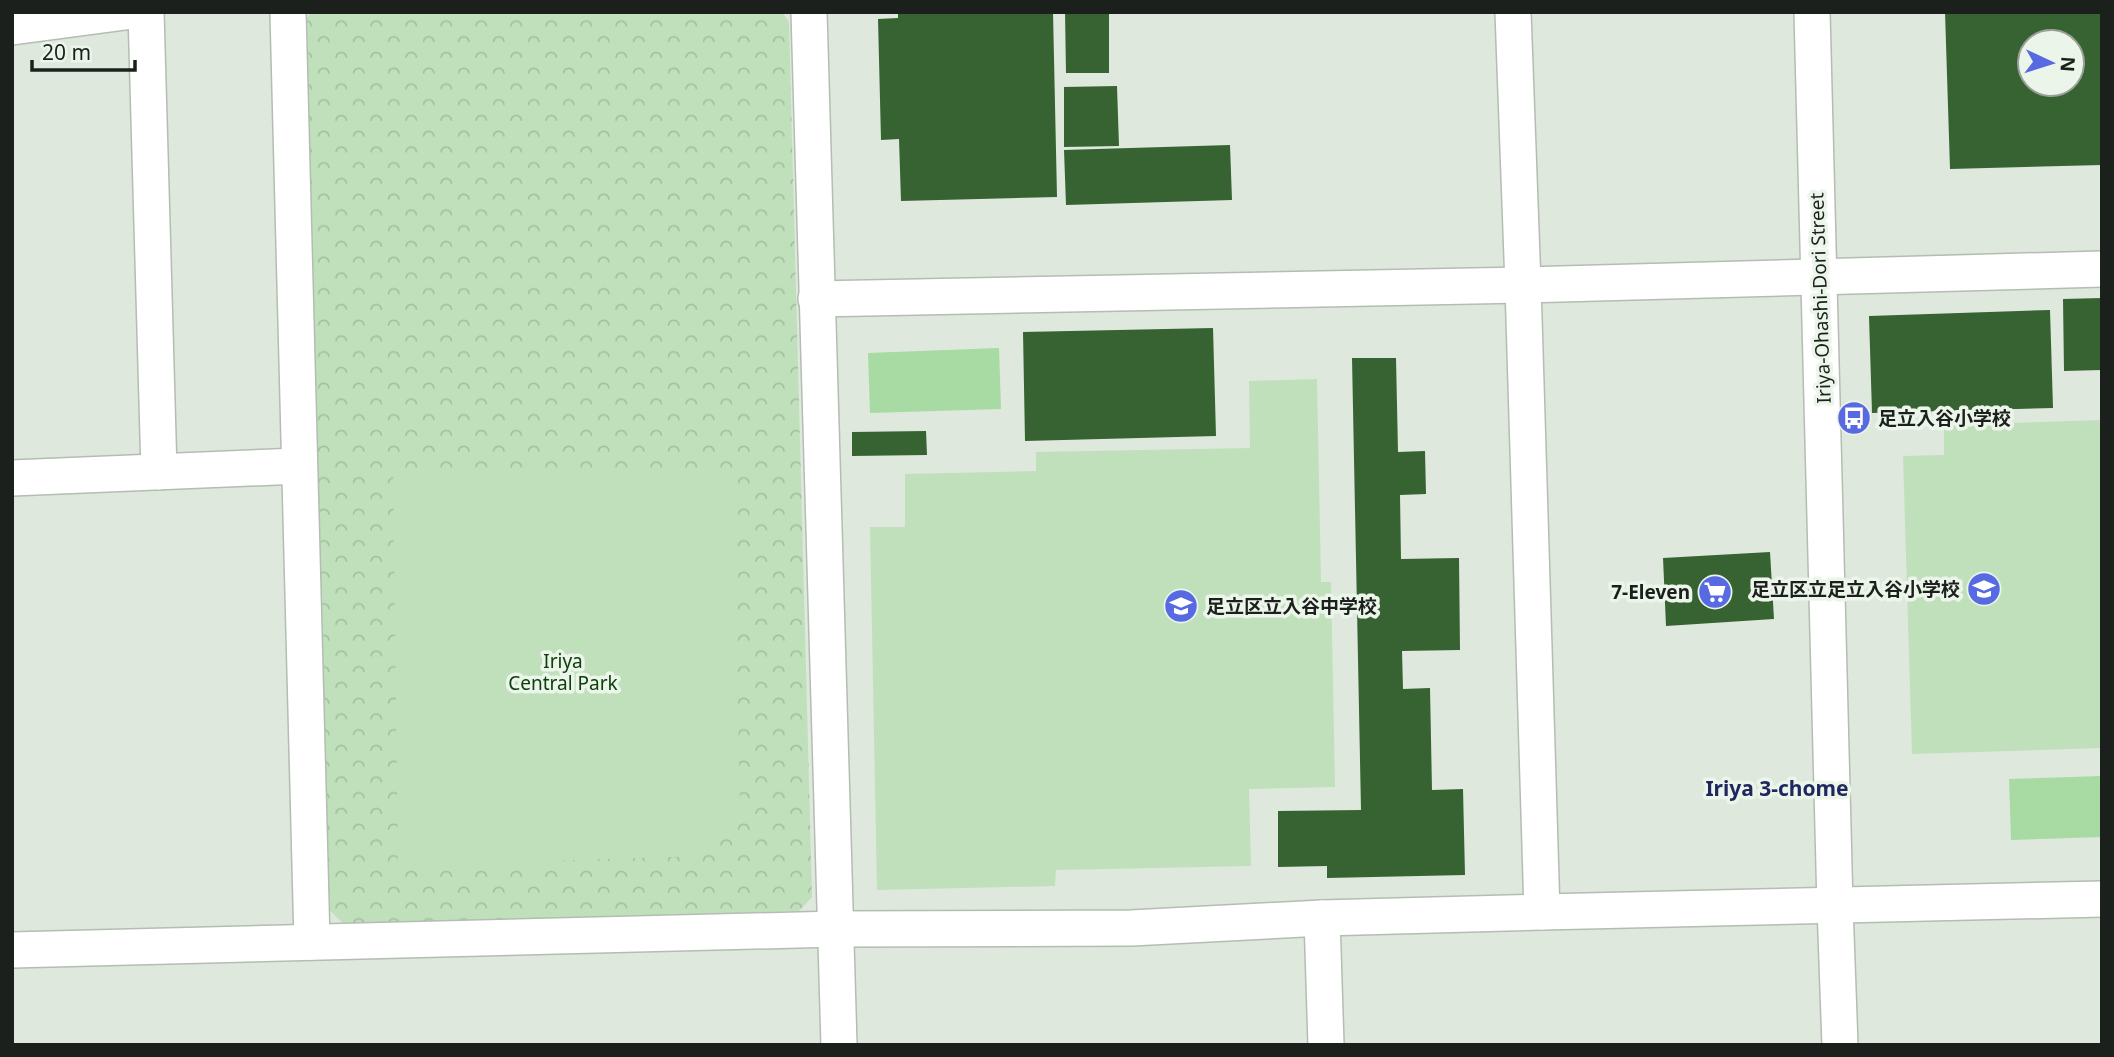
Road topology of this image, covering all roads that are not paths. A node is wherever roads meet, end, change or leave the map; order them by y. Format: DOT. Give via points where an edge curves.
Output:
graph roads {
  1 [pos="125,12"];
  2 [pos="146,12"];
  3 [pos="288,12"];
  4 [pos="809,12"];
  5 [pos="1513,12"];
  6 [pos="1812,12"];
  7 [pos="12,27"];
  8 [pos="2102,269"];
  9 [pos="1820,276"];
  10 [pos="1523,285"];
  11 [pos="816,299"];
  12 [pos="299,466"];
  13 [pos="159,472"];
  14 [pos="12,478"];
  15 [pos="2102,899"];
  16 [pos="1835,906"];
  17 [pos="1542,912"];
  18 [pos="1322,918"];
  19 [pos="836,929"];
  20 [pos="312,942"];
  21 [pos="12,950"];
  22 [pos="839,1045"];
  23 [pos="1326,1045"];
  24 [pos="1840,1045"];
  1 -- 7 [label="street"];
  2 -- 13 [label="street"];
  3 -- 12 [label="street"];
  4 -- 11 [label="street"];
  5 -- 10 [label="street"];
  6 -- 9 [label="street, Iriya-Ohashi-Dori Street"];
  8 -- 9 [label="street"];
  9 -- 10 [label="street"];
  9 -- 16 [label="street, Iriya-Ohashi-Dori Street"];
  10 -- 11 [label="street"];
  10 -- 17 [label="street"];
  11 -- 19 [label="street"];
  12 -- 13 [label="street"];
  12 -- 20 [label="street"];
  13 -- 14 [label="street"];
  15 -- 16 [label="street"];
  16 -- 17 [label="street"];
  16 -- 24 [label="street, Iriya-Ohashi-Dori Street"];
  17 -- 18 [label="street"];
  18 -- 19 [label="street" via="1131,928"];
  18 -- 23 [label="street"];
  19 -- 20 [label="street"];
  19 -- 22 [label="street"];
  20 -- 21 [label="street"];
}
